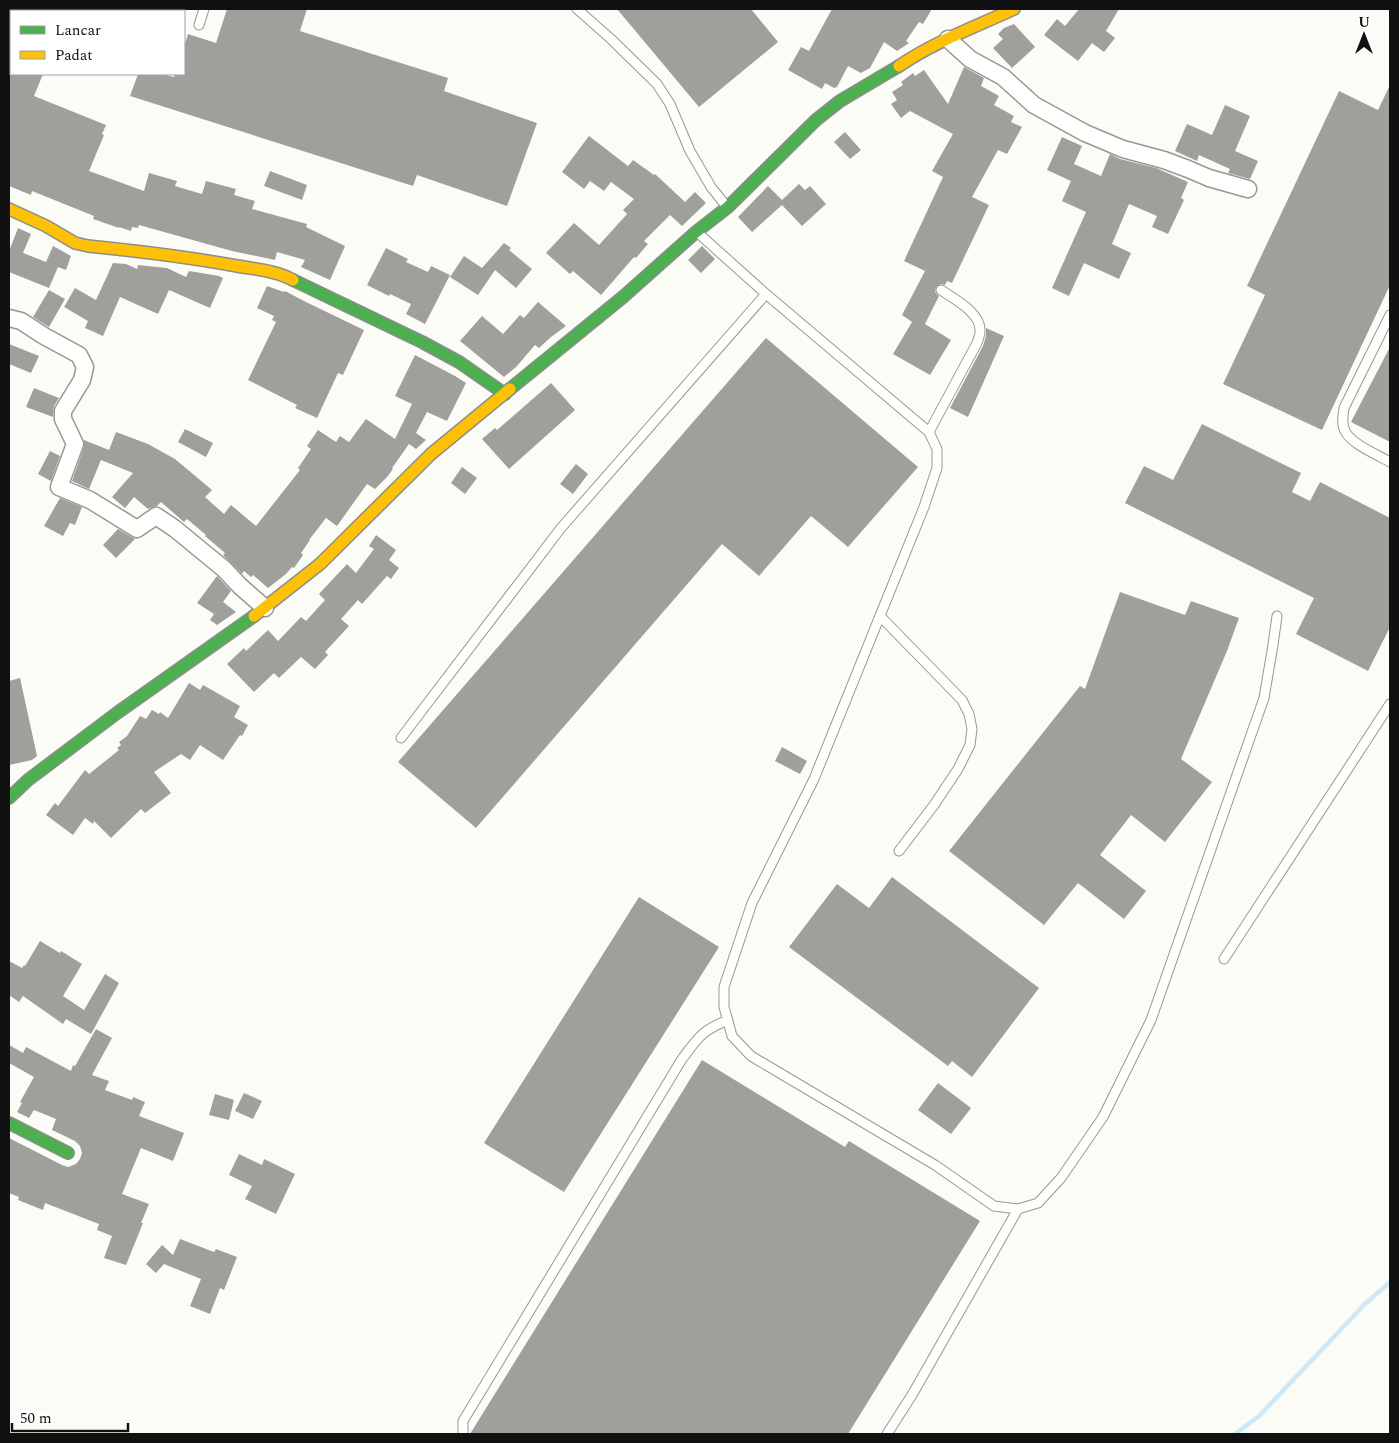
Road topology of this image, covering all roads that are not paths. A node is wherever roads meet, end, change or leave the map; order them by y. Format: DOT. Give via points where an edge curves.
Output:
graph roads {
  1 [pos="204,9"];
  2 [pos="576,9"];
  3 [pos="1014,9"];
  4 [pos="198,26"];
  5 [pos="948,39"];
  6 [pos="1248,189"];
  7 [pos="728,207"];
  8 [pos="9,209"];
  9 [pos="696,232"];
  10 [pos="941,290"];
  11 [pos="766,294"];
  12 [pos="1390,315"];
  13 [pos="9,318"];
  14 [pos="505,394"];
  15 [pos="929,432"];
  16 [pos="1390,462"];
  17 [pos="265,608"];
  18 [pos="880,616"];
  19 [pos="1277,616"];
  20 [pos="1390,704"];
  21 [pos="401,738"];
  22 [pos="9,798"];
  23 [pos="899,851"];
  24 [pos="1224,959"];
  25 [pos="728,1020"];
  26 [pos="9,1124"];
  27 [pos="68,1153"];
  28 [pos="1018,1209"];
  29 [pos="462,1434"];
  30 [pos="887,1434"];
  1 -- 4 [label="lane"];
  2 -- 7 [label="lane" via="657,84 670,104 690,151 711,187"];
  3 -- 5 [label="street"];
  5 -- 6 [label="street" via="970,59 1003,77 1034,104 1085,133"];
  5 -- 7 [label="street" via="840,101 816,120"];
  7 -- 9 [label="street"];
  8 -- 14 [label="street" via="88,246 188,257 288,277 422,342 459,362"];
  9 -- 11 [label="lane"];
  9 -- 14 [label="street" via="624,297"];
  10 -- 15 [label="lane" via="976,316 980,331 977,343"];
  11 -- 15 [label="lane"];
  11 -- 21 [label="lane" via="561,528"];
  12 -- 16 [label="lane" via="1344,408 1342,421 1345,432 1362,447"];
  13 -- 17 [label="street" via="21,321 79,355 85,367 82,380 63,411 63,419 75,444 59,487 90,500 137,530 156,516 224,569"];
  14 -- 17 [label="street" via="431,454 320,564"];
  15 -- 18 [label="lane" via="936,449 936,468 924,507"];
  17 -- 22 [label="street" via="117,713"];
  18 -- 23 [label="lane" via="962,700 972,729 970,745 958,769"];
  18 -- 25 [label="lane" via="814,779 752,904 724,987"];
  19 -- 28 [label="lane" via="1264,698 1151,1020 1103,1117 1061,1178 1038,1203"];
  20 -- 24 [label="lane"];
  25 -- 28 [label="lane" via="732,1036 751,1056 935,1165 994,1206"];
  25 -- 29 [label="lane" via="700,1034 682,1059 464,1421"];
  26 -- 27 [label="street"];
  28 -- 30 [label="lane"];
}
